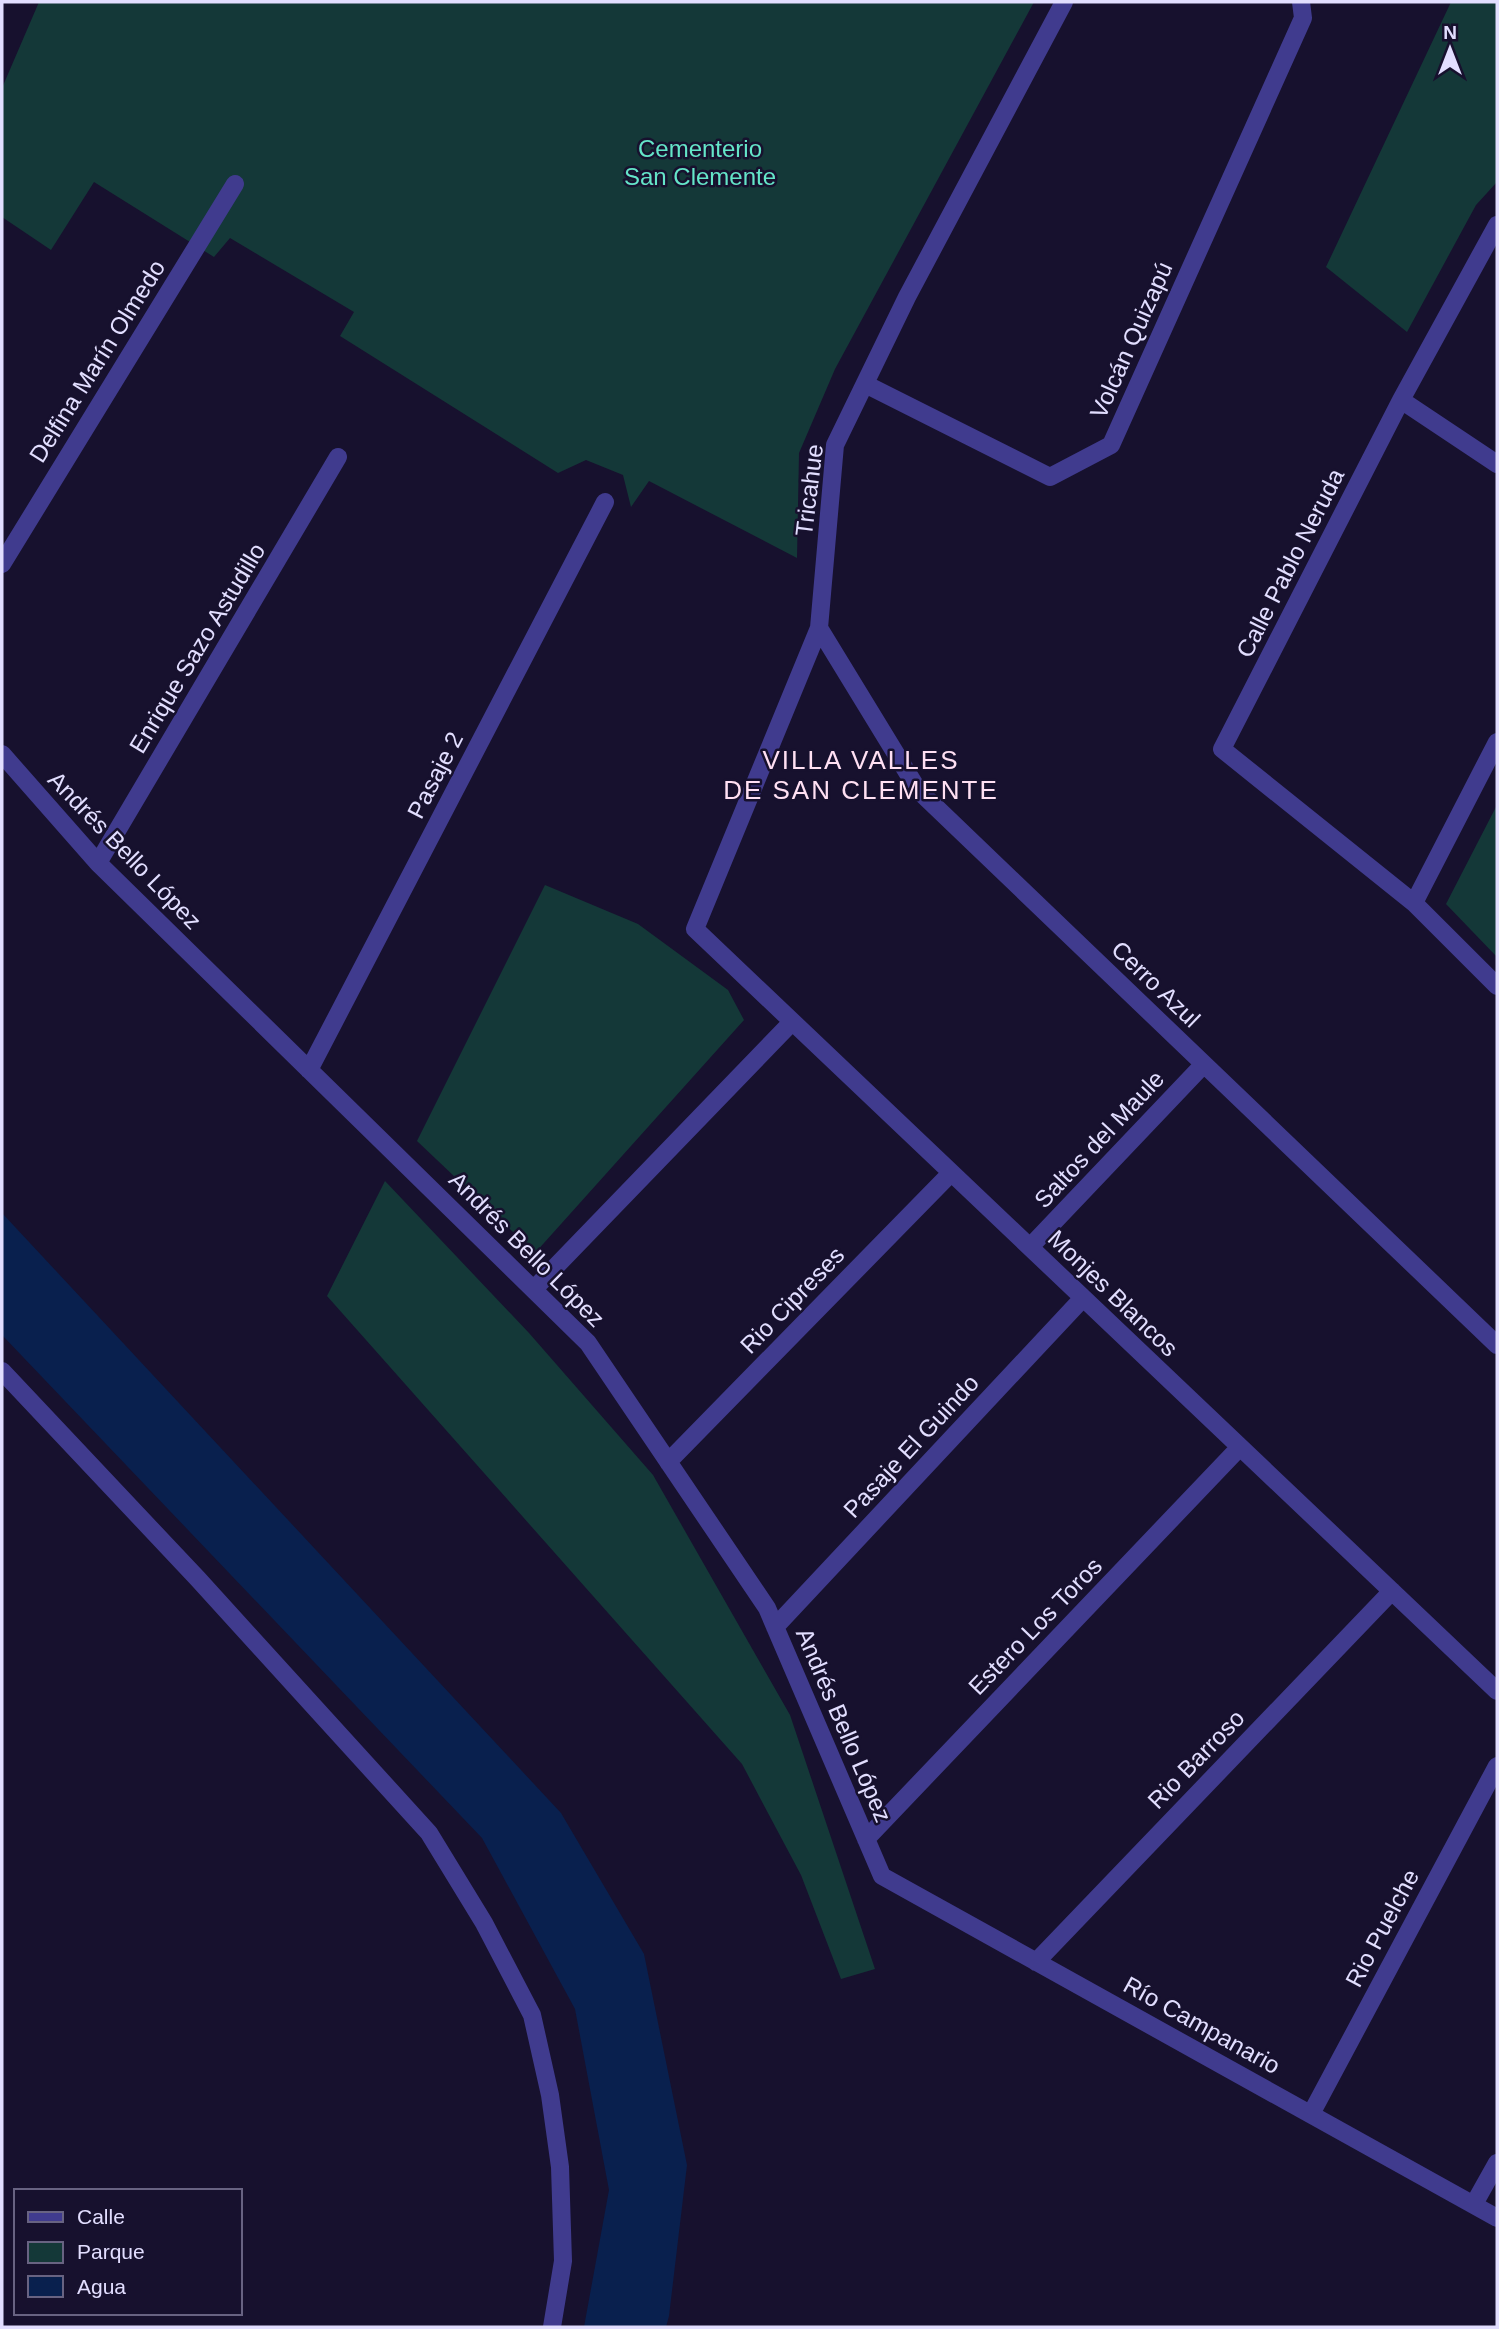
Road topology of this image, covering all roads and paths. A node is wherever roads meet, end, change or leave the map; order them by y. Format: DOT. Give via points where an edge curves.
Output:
graph roads {
  1 [pos="1064,2"];
  2 [pos="1301,2"];
  3 [pos="235,184"];
  4 [pos="1497,225"];
  5 [pos="865,384"];
  6 [pos="1401,400"];
  7 [pos="338,457"];
  8 [pos="1497,464"];
  9 [pos="605,502"];
  10 [pos="2,564"];
  11 [pos="819,628"];
  12 [pos="1497,742"];
  13 [pos="2,754"];
  14 [pos="98,863"];
  15 [pos="1413,902"];
  16 [pos="695,929"];
  17 [pos="1497,986"];
  18 [pos="792,1022"];
  19 [pos="1204,1064"];
  20 [pos="309,1070"];
  21 [pos="951,1173"];
  22 [pos="1030,1247"];
  23 [pos="534,1289"];
  24 [pos="1083,1298"];
  25 [pos="1497,1345"];
  26 [pos="2,1371"];
  27 [pos="1240,1447"];
  28 [pos="668,1462"];
  29 [pos="1392,1591"];
  30 [pos="775,1628"];
  31 [pos="1497,1691"];
  32 [pos="1497,1766"];
  33 [pos="866,1839"];
  34 [pos="883,1877"];
  35 [pos="1036,1962"];
  36 [pos="1311,2113"];
  37 [pos="1497,2163"];
  38 [pos="1474,2204"];
  39 [pos="1497,2218"];
  40 [pos="552,2327"];
  1 -- 5 [label="street, Tricahue"];
  2 -- 5 [label="street, Volcán Quizapú" via="1303,18 1111,445 1050,477"];
  3 -- 10 [label="street, Delfina Marín Olmedo"];
  4 -- 6 [label="street, Calle Pablo Neruda"];
  5 -- 11 [label="street, Tricahue" via="835,445"];
  6 -- 8 [label="street"];
  6 -- 15 [label="street, Calle Pablo Neruda" via="1222,749"];
  7 -- 14 [label="street, Enrique Sazo Astudillo"];
  9 -- 20 [label="street, Pasaje 2"];
  11 -- 16 [label="street, Tricahue"];
  11 -- 19 [label="street, Cerro Azul" via="918,790"];
  12 -- 15 [label="street"];
  13 -- 14 [label="street, Andrés Bello López"];
  14 -- 20 [label="street, Andrés Bello López"];
  15 -- 17 [label="street"];
  16 -- 18 [label="street, Monjes Blancos"];
  18 -- 21 [label="street, Monjes Blancos"];
  18 -- 23 [label="street"];
  19 -- 22 [label="street, Saltos del Maule"];
  19 -- 25 [label="street, Cerro Azul"];
  20 -- 23 [label="street, Andrés Bello López"];
  21 -- 22 [label="street, Monjes Blancos"];
  21 -- 28 [label="street, Rio Cipreses"];
  22 -- 24 [label="street, Monjes Blancos"];
  23 -- 28 [label="street, Andrés Bello López" via="588,1343"];
  24 -- 27 [label="street, Monjes Blancos"];
  24 -- 30 [label="street, Pasaje El Guindo"];
  26 -- 40 [label="street" via="429,1833 484,1923 532,2015 550,2095 560,2167 563,2261"];
  27 -- 29 [label="street, Monjes Blancos"];
  27 -- 33 [label="street, Estero Los Toros"];
  28 -- 30 [label="street, Andrés Bello López" via="767,1608"];
  29 -- 31 [label="street, Monjes Blancos"];
  29 -- 35 [label="street, Rio Barroso"];
  30 -- 33 [label="street, Andrés Bello López"];
  32 -- 36 [label="street, Rio Puelche"];
  33 -- 34 [label="street, Andrés Bello López"];
  34 -- 35 [label="street, Río Campanario"];
  35 -- 36 [label="street, Río Campanario"];
  36 -- 38 [label="street, Río Campanario"];
  37 -- 38 [label="street"];
  38 -- 39 [label="street, Río Campanario"];
}
